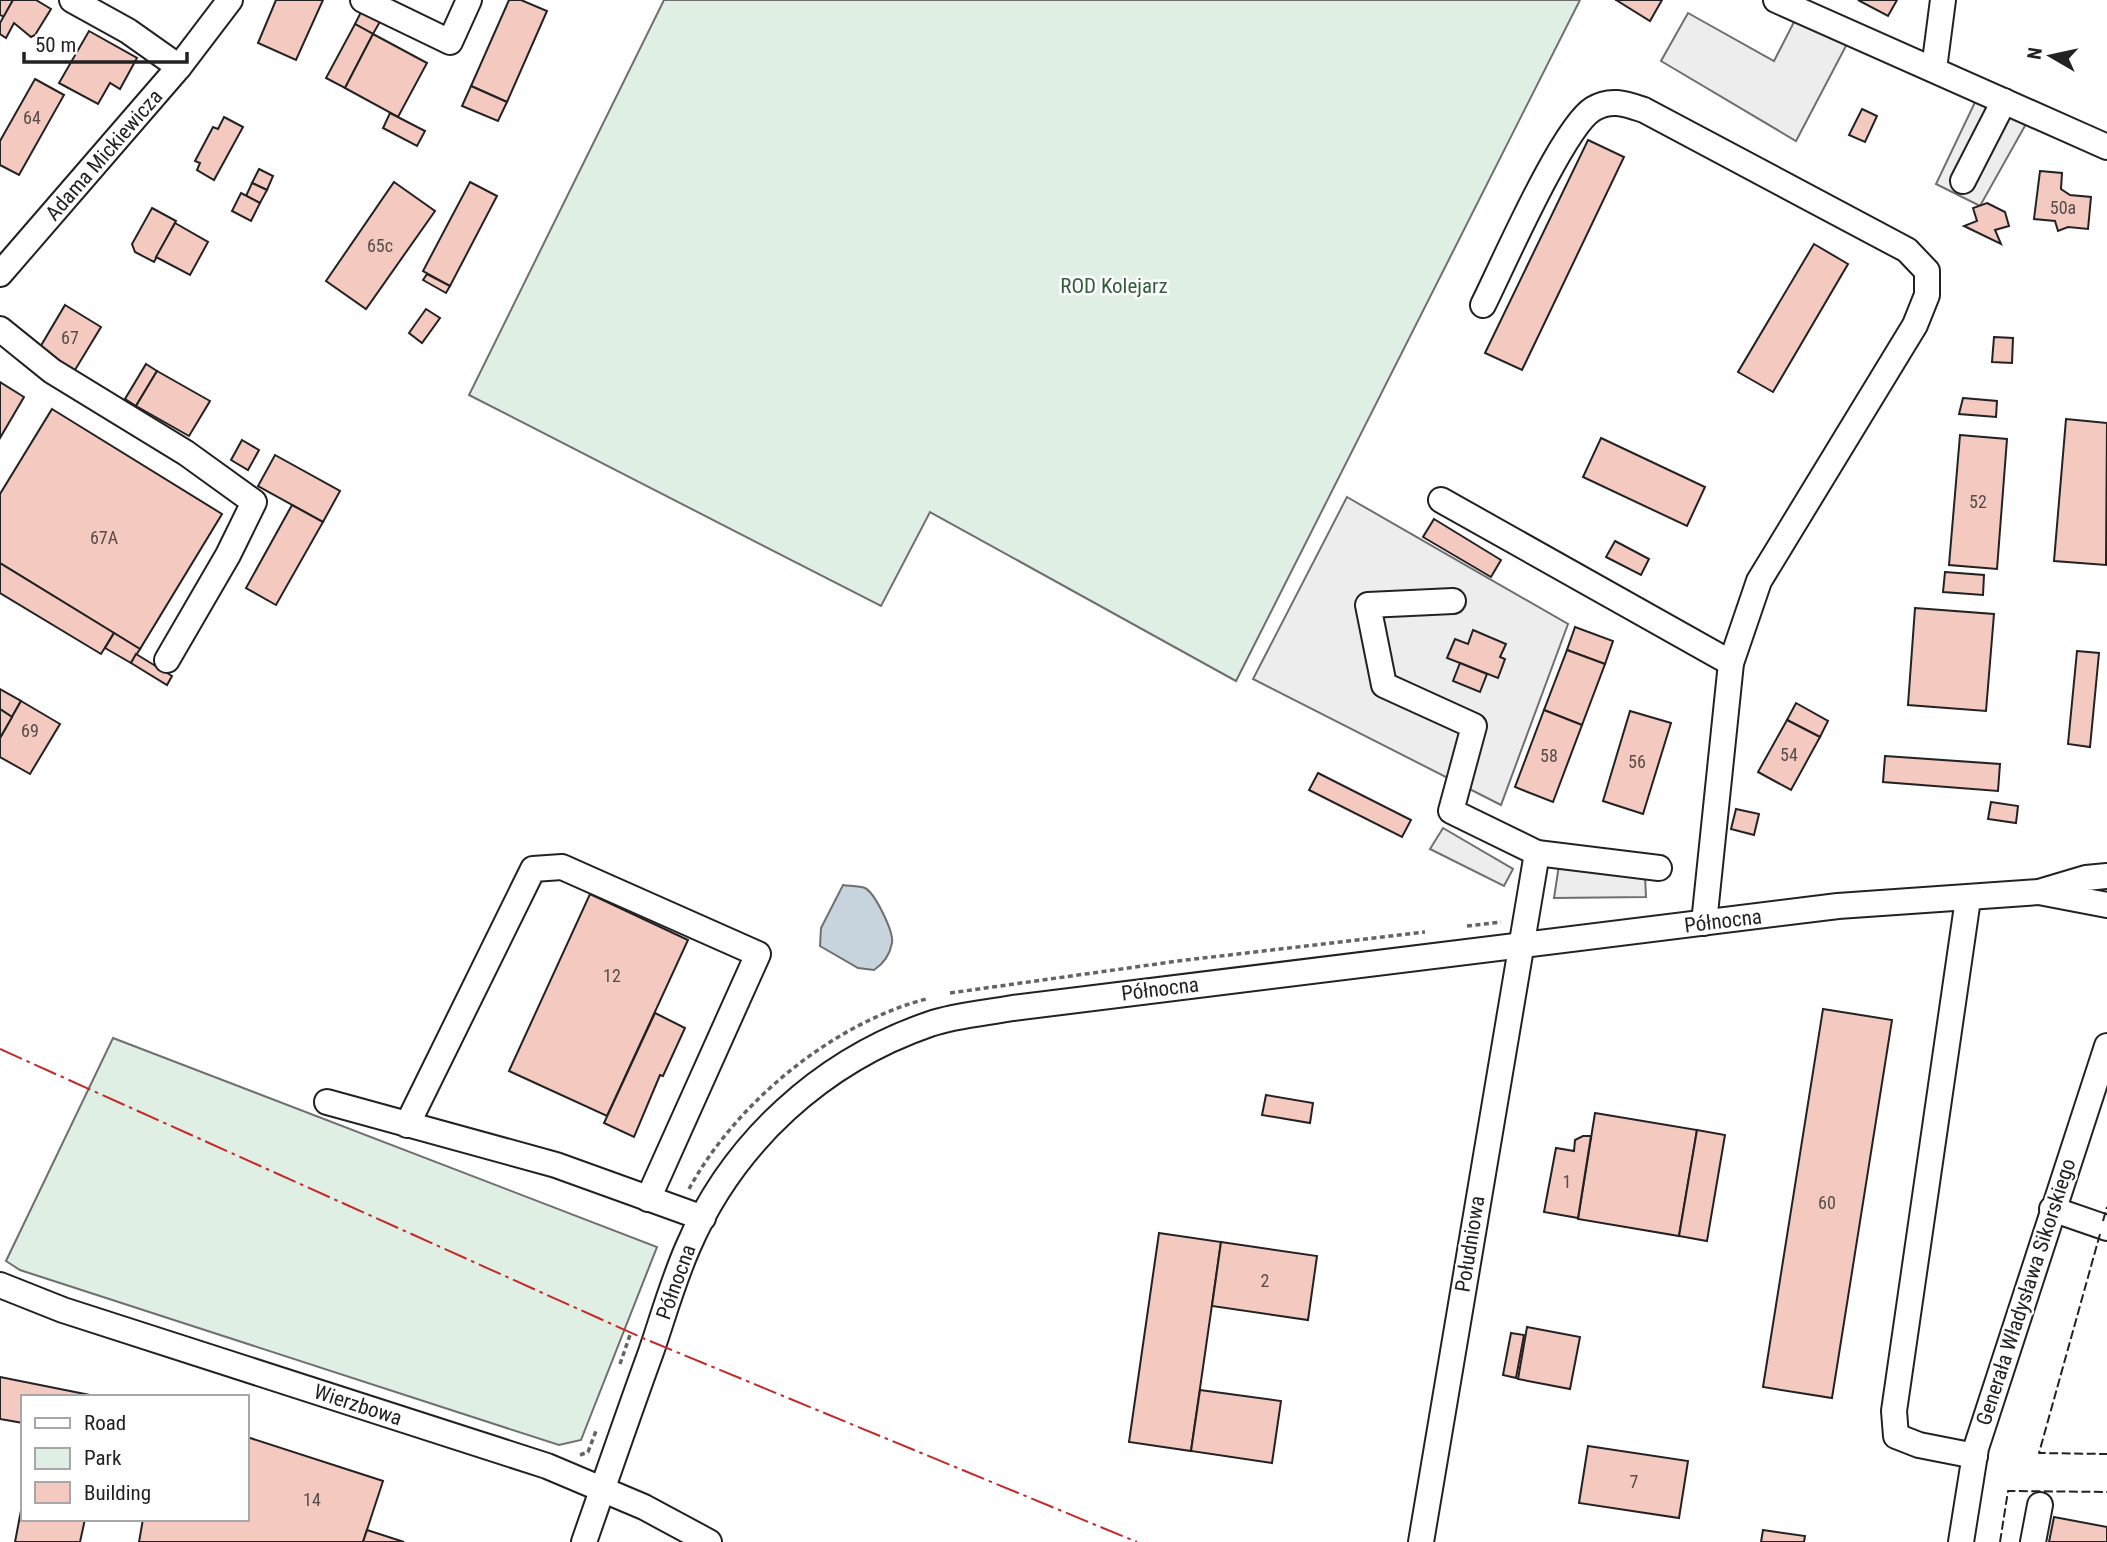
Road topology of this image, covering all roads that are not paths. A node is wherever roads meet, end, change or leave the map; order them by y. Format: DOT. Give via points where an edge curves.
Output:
graph roads {
  1 [pos="72,0"];
  2 [pos="230,0"];
  3 [pos="363,0"];
  4 [pos="470,0"];
  5 [pos="1776,0"];
  6 [pos="1943,0"];
  7 [pos="179,67"];
  8 [pos="1934,69"];
  9 [pos="2004,101"];
  10 [pos="2107,147"];
  11 [pos="1963,181"];
  12 [pos="0,274"];
  13 [pos="1483,306"];
  14 [pos="0,329"];
  15 [pos="1441,500"];
  16 [pos="1453,601"];
  17 [pos="167,660"];
  18 [pos="1731,663"];
  19 [pos="1537,853"];
  20 [pos="1659,868"];
  21 [pos="2107,876"];
  22 [pos="2039,892"];
  23 [pos="1968,899"];
  24 [pos="2107,905"];
  25 [pos="1704,923"];
  26 [pos="1519,946"];
  27 [pos="2107,1045"];
  28 [pos="327,1102"];
  29 [pos="407,1125"];
  30 [pos="648,1199"];
  31 [pos="2052,1209"];
  32 [pos="702,1218"];
  33 [pos="2107,1228"];
  34 [pos="0,1285"];
  35 [pos="1975,1456"];
  36 [pos="603,1488"];
  37 [pos="2040,1505"];
  38 [pos="584,1542"];
  39 [pos="709,1542"];
  40 [pos="1421,1542"];
  41 [pos="1961,1542"];
  42 [pos="2033,1542"];
  1 -- 7 [label="street"];
  2 -- 7 [label="street, Adama Mickiewicza"];
  3 -- 4 [label="street" via="450,42"];
  5 -- 8 [label="street"];
  6 -- 8 [label="street"];
  7 -- 12 [label="street, Adama Mickiewicza"];
  8 -- 9 [label="street"];
  9 -- 10 [label="street"];
  9 -- 11 [label="street"];
  13 -- 18 [label="street" via="1565,140 1592,110 1616,101 1644,110 1907,250 1927,271 1927,295 1915,325 1759,581"];
  14 -- 17 [label="street" via="52,371 186,453 254,502"];
  15 -- 18 [label="street"];
  16 -- 19 [label="street" via="1368,605 1384,685 1474,726 1451,811"];
  18 -- 25 [label="street"];
  19 -- 20 [label="street"];
  19 -- 26 [label="street, Południowa"];
  21 -- 22 [label="street, Północna"];
  22 -- 23 [label="street, Północna"];
  22 -- 24 [label="street, Północna"];
  23 -- 25 [label="street, Północna" via="1838,906"];
  23 -- 35 [label="street" via="1894,1411 1896,1436"];
  25 -- 26 [label="street, Północna"];
  26 -- 32 [label="street, Północna" via="1013,1008 932,1023 837,1069 789,1105 752,1142"];
  26 -- 40 [label="street, Południowa"];
  27 -- 31 [label="street, Generała Władysława Sikorskiego"];
  28 -- 29 [label="street"];
  29 -- 30 [label="street" via="556,1165"];
  29 -- 30 [label="street" via="533,869 562,867 758,954"];
  30 -- 32 [label="street"];
  31 -- 33 [label="street"];
  31 -- 35 [label="street, Generała Władysława Sikorskiego"];
  32 -- 36 [label="street, Północna"];
  34 -- 36 [label="street, Wierzbowa" via="63,1310 547,1465"];
  35 -- 41 [label="street, Generała Władysława Sikorskiego"];
  36 -- 38 [label="street, Północna"];
  36 -- 39 [label="street, Wierzbowa"];
  37 -- 42 [label="street"];
}
